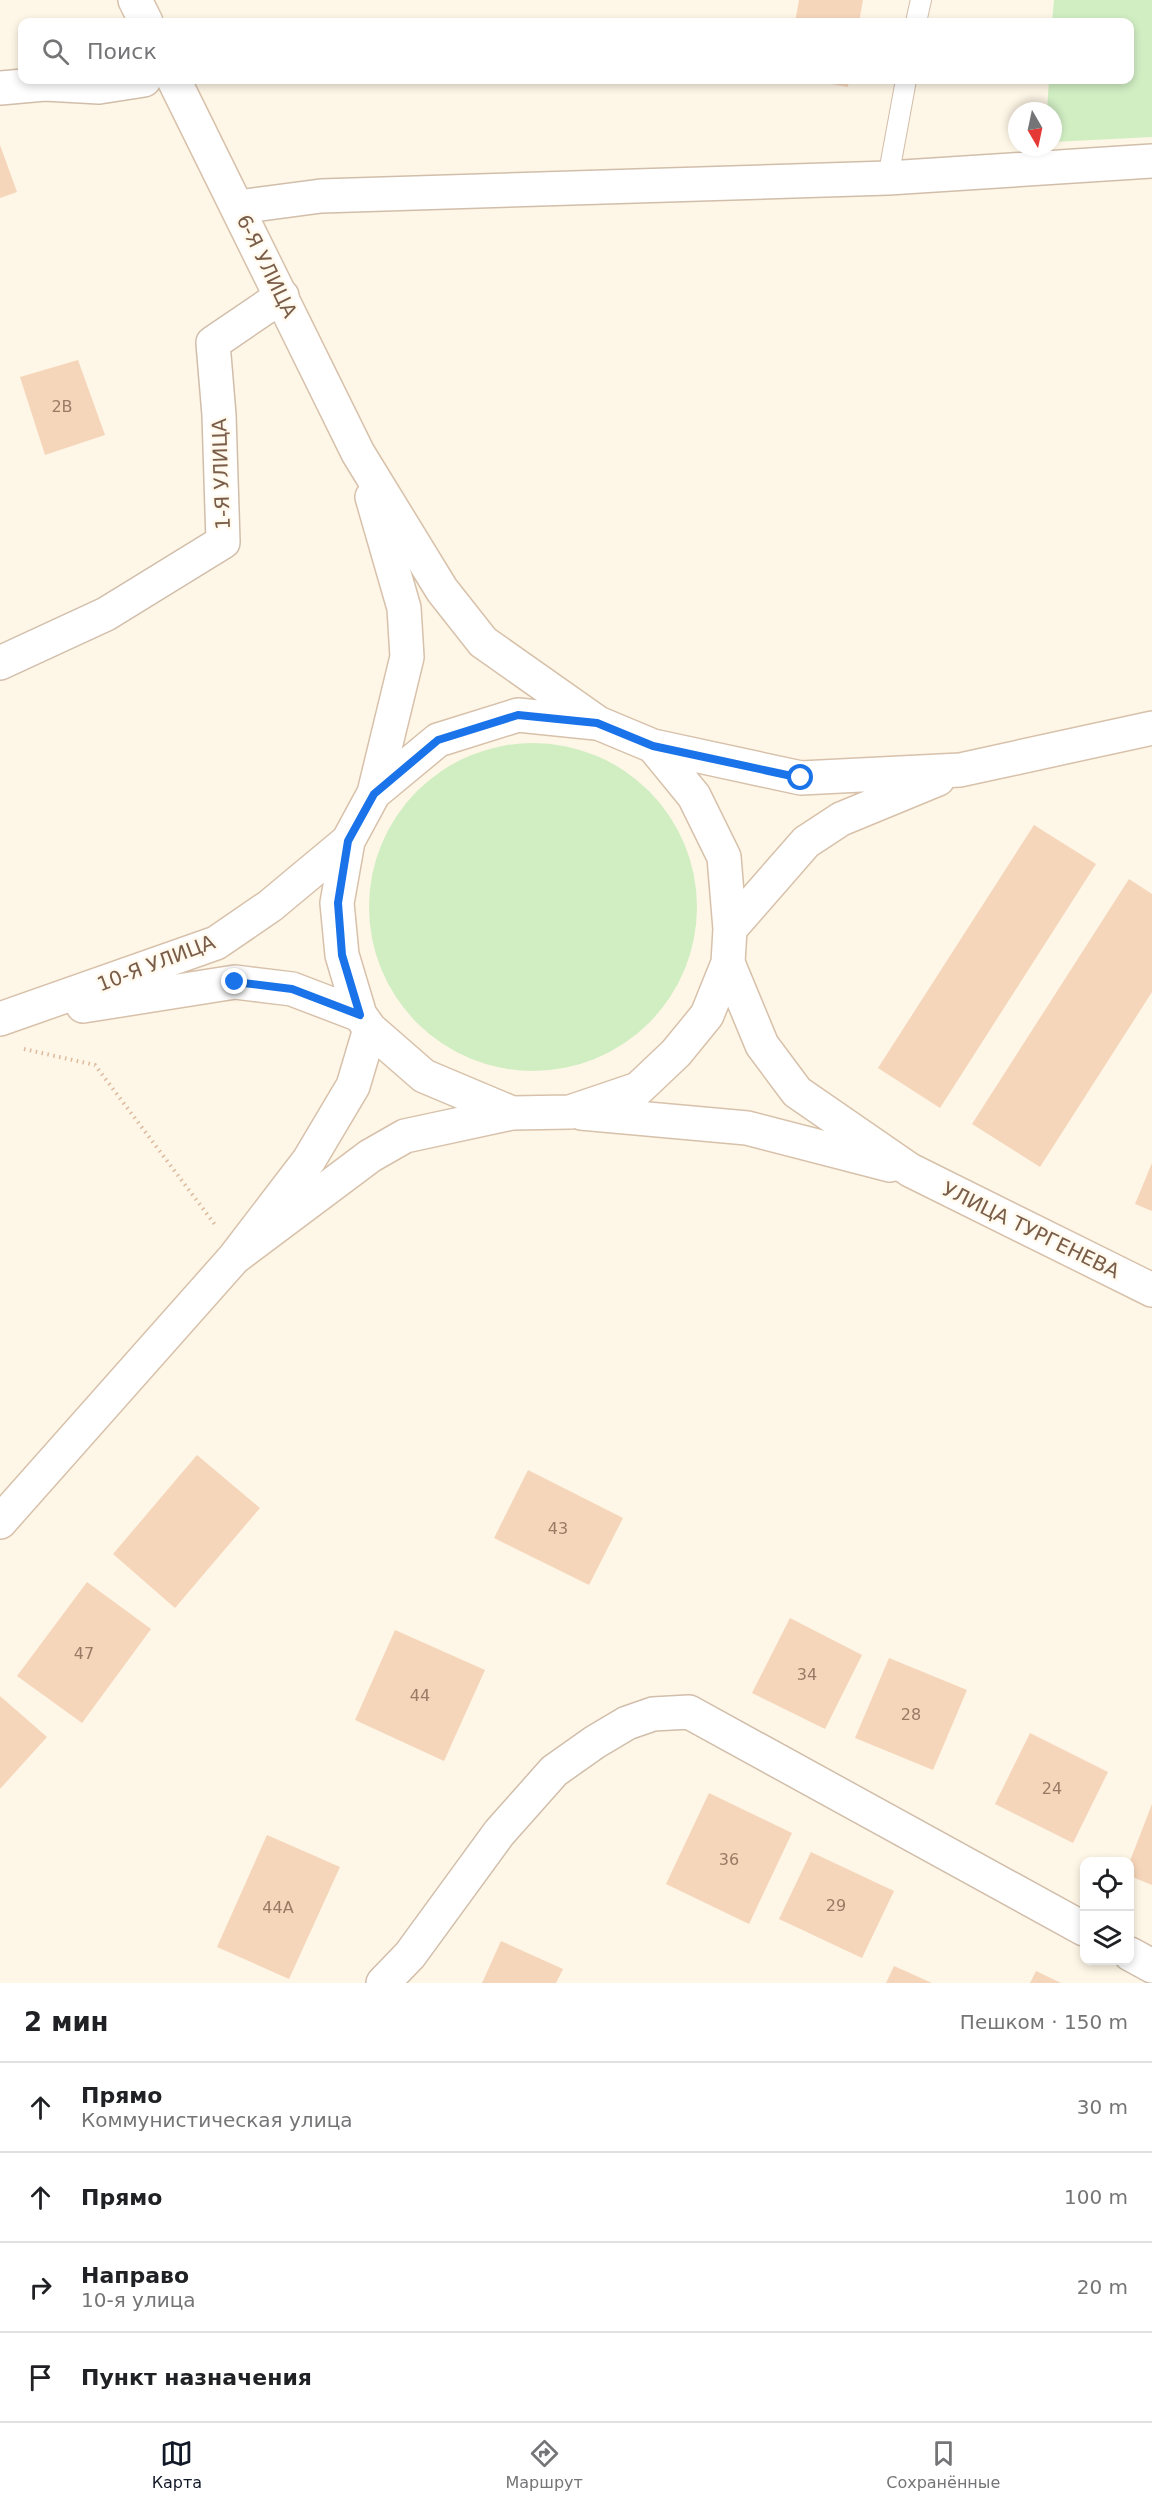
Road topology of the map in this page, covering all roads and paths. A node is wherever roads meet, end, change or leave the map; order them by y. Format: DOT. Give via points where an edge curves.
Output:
graph roads {
  1 [pos="135,0"];
  2 [pos="921,0"];
  3 [pos="144,18"];
  4 [pos="917,18"];
  5 [pos="45,84"];
  6 [pos="45,84"];
  7 [pos="118,84"];
  8 [pos="176,84"];
  9 [pos="905,84"];
  10 [pos="0,88"];
  11 [pos="1152,162"];
  12 [pos="888,178"];
  13 [pos="238,207"];
  14 [pos="282,296"];
  15 [pos="358,453"];
  16 [pos="0,663"];
  17 [pos="597,723"];
  18 [pos="1152,728"];
  19 [pos="653,746"];
  20 [pos="960,770"];
  21 [pos="374,794"];
  22 [pos="348,841"];
  23 [pos="730,929"];
  24 [pos="728,963"];
  25 [pos="3,1018"];
  26 [pos="365,1022"];
  27 [pos="570,1112"];
  28 [pos="512,1113"];
  29 [pos="910,1170"];
  30 [pos="234,1258"];
  31 [pos="1152,1290"];
  32 [pos="0,1522"];
  33 [pos="1080,1927"];
  34 [pos="1134,1956"];
  35 [pos="1152,1966"];
  36 [pos="383,1983"];
  1 -- 3 [label="street"];
  2 -- 4 [label="lane"];
  5 -- 7 [label="street" via="99,87"];
  6 -- 10 [label="street"];
  8 -- 13 [label="street, 6-Я УЛИЦА"];
  9 -- 12 [label="lane"];
  11 -- 12 [label="street"];
  12 -- 13 [label="street" via="321,196"];
  13 -- 14 [label="street, 6-Я УЛИЦА"];
  14 -- 15 [label="street, 6-Я УЛИЦА"];
  14 -- 16 [label="street, 1-Я УЛИЦА" via="213,343 223,542 106,614"];
  15 -- 17 [label="street" via="442,590 483,642"];
  15 -- 21 [label="street" via="404,608 407,657"];
  17 -- 19 [label="street"];
  17 -- 21 [label="street" via="518,715 438,740"];
  18 -- 20 [label="street"];
  19 -- 20 [label="street" via="801,778"];
  19 -- 23 [label="street" via="694,796 724,857"];
  20 -- 23 [label="street" via="841,819 806,843"];
  21 -- 22 [label="street"];
  22 -- 25 [label="street, 10-Я УЛИЦА" via="270,906 216,943"];
  22 -- 26 [label="street" via="338,903 342,955"];
  23 -- 24 [label="street"];
  24 -- 27 [label="street" via="707,1015 676,1053 638,1089"];
  24 -- 29 [label="street, УЛИЦА ТУРГЕНЕВА" via="762,1045 797,1092"];
  25 -- 26 [label="street, 10-Я УЛИЦА" via="235,982 292,989"];
  25 -- 30 [label="path" via="15,1047 95,1065 209,1214"];
  26 -- 28 [label="street" via="424,1076"];
  26 -- 30 [label="street" via="353,1086 309,1160"];
  27 -- 28 [label="street"];
  27 -- 29 [label="street, УЛИЦА ТУРГЕНЕВА" via="747,1128"];
  28 -- 30 [label="street" via="405,1136 370,1156"];
  29 -- 31 [label="street, УЛИЦА ТУРГЕНЕВА"];
  30 -- 32 [label="street"];
  33 -- 36 [label="street" via="689,1712 653,1714 627,1723 554,1771 499,1833 410,1955"];
  34 -- 35 [label="street"];
}
